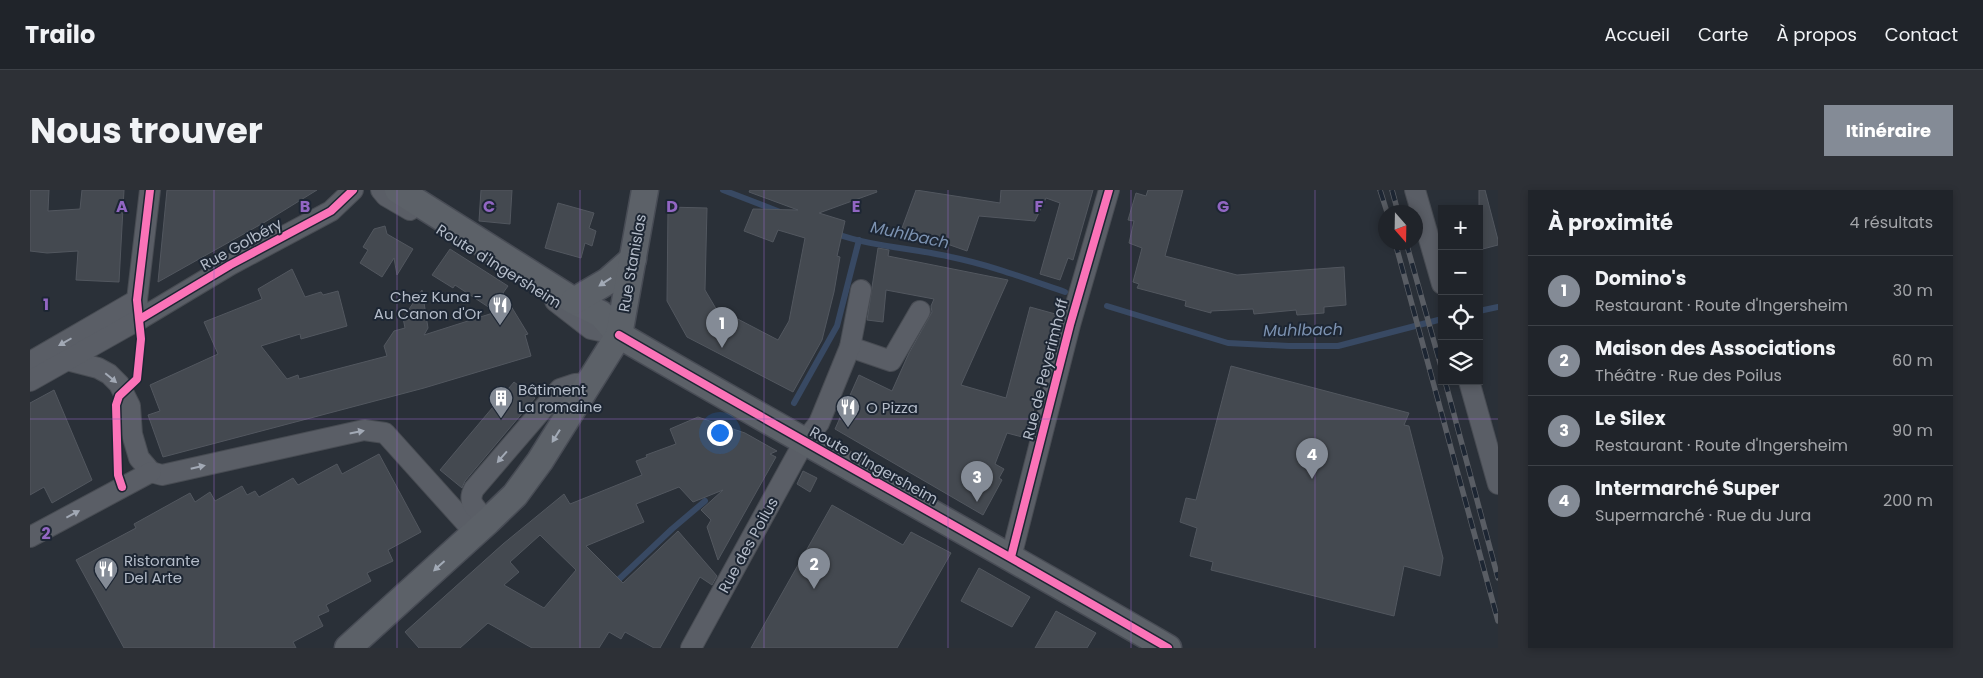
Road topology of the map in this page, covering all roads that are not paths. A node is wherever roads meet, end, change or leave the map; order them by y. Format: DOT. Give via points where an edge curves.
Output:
graph roads {
  1 [pos="150,190"];
  2 [pos="353,190"];
  3 [pos="381,190"];
  4 [pos="398,190"];
  5 [pos="645,190"];
  6 [pos="1109,190"];
  7 [pos="1415,190"];
  8 [pos="633,259"];
  9 [pos="1438,270"];
  10 [pos="861,290"];
  11 [pos="574,301"];
  12 [pos="138,310"];
  13 [pos="920,311"];
  14 [pos="619,335"];
  15 [pos="850,347"];
  16 [pos="67,360"];
  17 [pos="30,362"];
  18 [pos="30,381"];
  19 [pos="589,384"];
  20 [pos="1470,385"];
  21 [pos="804,442"];
  22 [pos="151,472"];
  23 [pos="1498,484"];
  24 [pos="482,527"];
  25 [pos="30,537"];
  26 [pos="1011,556"];
  27 [pos="348,648"];
  28 [pos="691,648"];
  29 [pos="1168,648"];
  1 -- 12 [label="street"];
  2 -- 12 [label="street, Rue Golbéry" via="331,211"];
  3 -- 14 [label="street, Route d'Ingersheim" via="560,304 592,329"];
  4 -- 11 [label="main road, Route d'Ingersheim"];
  5 -- 8 [label="main road, Rue Stanislas"];
  6 -- 26 [label="street, Rue de Peyerimhoff" via="1070,325"];
  7 -- 9 [label="street"];
  8 -- 11 [label="main road, Route d'Ingersheim, one-way" via="608,281"];
  8 -- 14 [label="main road, Rue Stanislas"];
  10 -- 15 [label="street, Rue des Poilus"];
  11 -- 14 [label="main road, Route d'Ingersheim" via="602,314"];
  12 -- 16 [label="street, Rue Golbéry"];
  12 -- 17 [label="street, Rue Golbéry, one-way"];
  13 -- 15 [label="street" via="891,361"];
  14 -- 19 [label="main road"];
  14 -- 21 [label="main road, Route d'Ingersheim"];
  15 -- 21 [label="street, Rue des Poilus" via="818,423"];
  16 -- 18 [label="street, Rue Golbéry"];
  16 -- 22 [label="street, one-way" via="98,368 119,384 130,406 132,434 139,458"];
  19 -- 24 [label="main road, one-way" via="540,461 515,494"];
  19 -- 24 [label="street, one-way" via="560,389 474,489 470,496"];
  20 -- 23 [label="street"];
  21 -- 26 [label="main road, Route d'Ingersheim"];
  21 -- 28 [label="street, Rue des Poilus"];
  22 -- 24 [label="street, one-way" via="162,475 364,430 385,433"];
  25 -- 22 [label="street, one-way"];
  24 -- 27 [label="main road, one-way"];
  26 -- 29 [label="main road, Route d'Ingersheim"];
}
